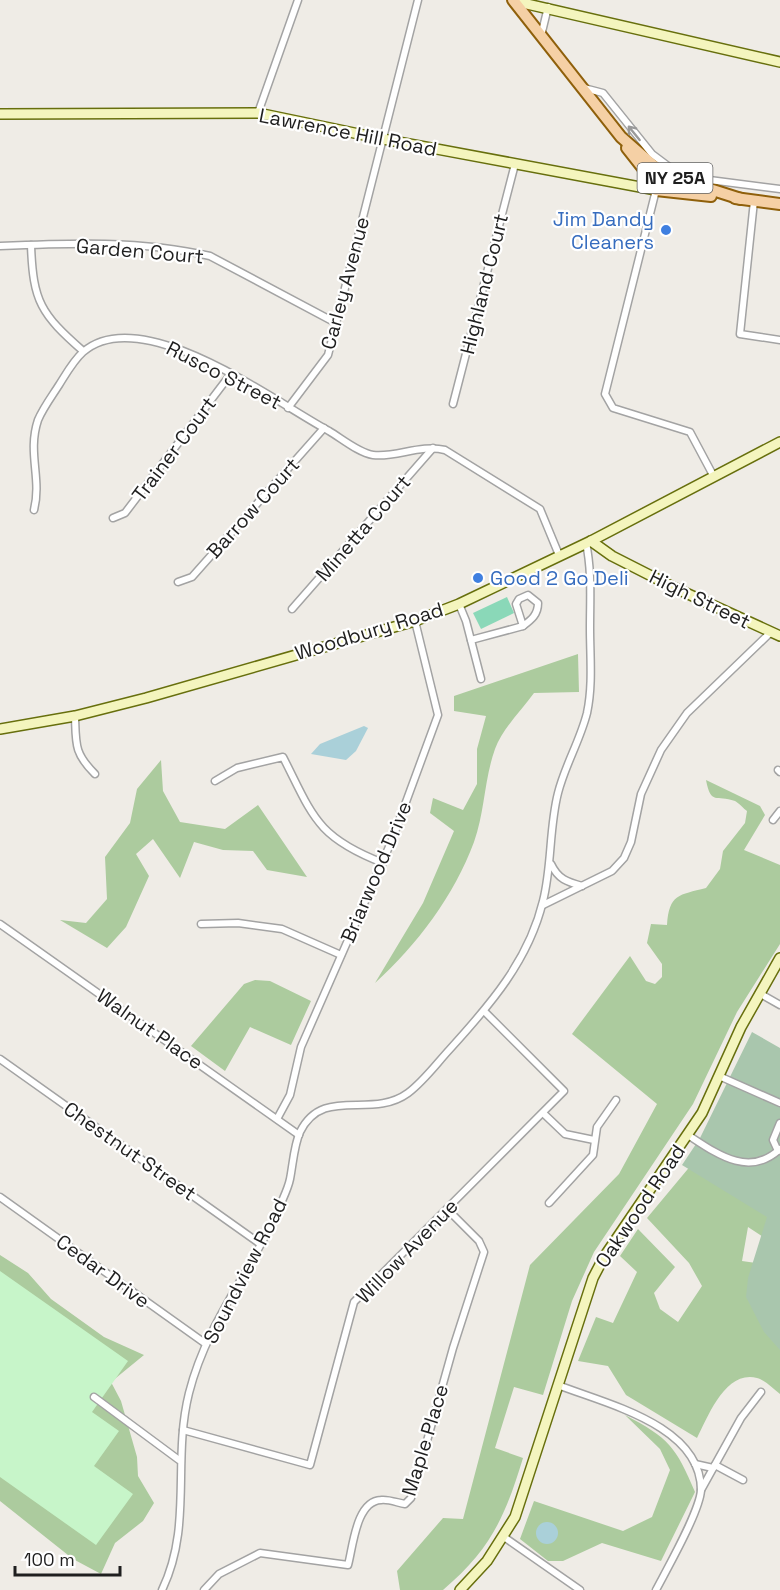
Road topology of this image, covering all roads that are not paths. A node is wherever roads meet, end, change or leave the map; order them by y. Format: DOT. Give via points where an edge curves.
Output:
graph roads {
  1 [pos="298,0"];
  2 [pos="418,0"];
  3 [pos="514,0"];
  4 [pos="548,7"];
  5 [pos="541,38"];
  6 [pos="780,62"];
  7 [pos="581,87"];
  8 [pos="258,112"];
  9 [pos="0,114"];
  10 [pos="621,137"];
  11 [pos="383,139"];
  12 [pos="515,164"];
  13 [pos="780,189"];
  14 [pos="656,190"];
  15 [pos="741,199"];
  16 [pos="754,201"];
  17 [pos="780,204"];
  18 [pos="31,245"];
  19 [pos="0,246"];
  20 [pos="336,323"];
  21 [pos="780,340"];
  22 [pos="83,351"];
  23 [pos="230,375"];
  24 [pos="453,404"];
  25 [pos="288,408"];
  26 [pos="324,428"];
  27 [pos="780,442"];
  28 [pos="434,447"];
  29 [pos="714,477"];
  30 [pos="34,510"];
  31 [pos="113,518"];
  32 [pos="588,542"];
  33 [pos="559,555"];
  34 [pos="178,582"];
  35 [pos="459,604"];
  36 [pos="292,609"];
  37 [pos="415,621"];
  38 [pos="522,626"];
  39 [pos="770,633"];
  40 [pos="780,636"];
  41 [pos="471,640"];
  42 [pos="481,679"];
  43 [pos="75,716"];
  44 [pos="0,729"];
  45 [pos="95,774"];
  46 [pos="215,781"];
  47 [pos="780,811"];
  48 [pos="773,820"];
  49 [pos="383,863"];
  50 [pos="551,863"];
  51 [pos="583,886"];
  52 [pos="543,905"];
  53 [pos="0,924"];
  54 [pos="201,924"];
  55 [pos="341,955"];
  56 [pos="780,958"];
  57 [pos="759,993"];
  58 [pos="780,1005"];
  59 [pos="484,1011"];
  60 [pos="0,1059"];
  61 [pos="719,1076"];
  62 [pos="616,1100"];
  63 [pos="780,1103"];
  64 [pos="543,1113"];
  65 [pos="277,1119"];
  66 [pos="780,1123"];
  67 [pos="299,1135"];
  68 [pos="688,1135"];
  69 [pos="594,1140"];
  70 [pos="779,1150"];
  71 [pos="0,1197"];
  72 [pos="549,1203"];
  73 [pos="447,1209"];
  74 [pos="259,1244"];
  75 [pos="206,1344"];
  76 [pos="558,1385"];
  77 [pos="761,1392"];
  78 [pos="94,1397"];
  79 [pos="183,1430"];
  80 [pos="179,1460"];
  81 [pos="695,1464"];
  82 [pos="714,1467"];
  83 [pos="743,1480"];
  84 [pos="701,1491"];
  85 [pos="504,1537"];
  86 [pos="162,1590"];
  87 [pos="204,1590"];
  88 [pos="460,1590"];
  89 [pos="580,1590"];
  90 [pos="656,1590"];
  1 -- 8 [label="street"];
  2 -- 11 [label="street, Carley Avenue"];
  3 -- 4 [label="main road"];
  3 -- 5 [label="main road, NY 25A"];
  4 -- 5 [label="street"];
  4 -- 6 [label="main road"];
  5 -- 7 [label="main road, NY 25A"];
  7 -- 10 [label="main road, NY 25A"];
  13 -- 7 [label="street, one-way" via="694,178 672,169 652,154 603,93"];
  8 -- 9 [label="main road, Lawrence Hill Road"];
  8 -- 11 [label="main road, Lawrence Hill Road"];
  10 -- 14 [label="main road, NY 25A"];
  10 -- 15 [label="main road, NY 25A" via="672,177"];
  11 -- 12 [label="main road, Lawrence Hill Road"];
  11 -- 20 [label="street, Carley Avenue"];
  12 -- 14 [label="main road, Lawrence Hill Road"];
  12 -- 24 [label="street, Highland Court"];
  14 -- 15 [label="main road, NY 25A"];
  14 -- 29 [label="street" via="605,394 613,408 690,432"];
  15 -- 16 [label="main road, NY 25A"];
  16 -- 17 [label="main road, NY 25A"];
  16 -- 21 [label="street" via="740,334"];
  18 -- 19 [label="street, Garden Court"];
  18 -- 20 [label="street, Garden Court" via="119,245 191,251 210,256"];
  18 -- 22 [label="street" via="34,289 41,307"];
  20 -- 25 [label="street, Carley Avenue" via="328,355"];
  22 -- 23 [label="street, Rusco Street" via="112,340 145,338 186,351"];
  22 -- 30 [label="street" via="39,417 34,433"];
  23 -- 25 [label="street, Rusco Street"];
  23 -- 31 [label="street, Trainer Court" via="125,513"];
  25 -- 26 [label="street"];
  26 -- 28 [label="street" via="373,455"];
  26 -- 34 [label="street, Barrow Court" via="192,577"];
  27 -- 29 [label="main road, Woodbury Road"];
  28 -- 33 [label="street" via="540,509"];
  28 -- 36 [label="street, Minetta Court"];
  29 -- 32 [label="main road, Woodbury Road"];
  32 -- 33 [label="main road, Woodbury Road"];
  32 -- 39 [label="main road, High Street"];
  32 -- 50 [label="street, Soundview Road" via="591,598 587,712 557,795"];
  33 -- 35 [label="main road, Woodbury Road"];
  35 -- 37 [label="main road, Woodbury Road"];
  35 -- 41 [label="street"];
  37 -- 43 [label="main road, Woodbury Road"];
  37 -- 49 [label="street, Briarwood Drive" via="438,715"];
  38 -- 38 [label="street" via="538,609 528,595 516,604"];
  38 -- 41 [label="street"];
  39 -- 40 [label="main road, High Street"];
  39 -- 51 [label="street" via="687,713 650,773 624,858 612,871"];
  41 -- 42 [label="street"];
  43 -- 44 [label="main road, Woodbury Road"];
  43 -- 45 [label="street" via="80,759"];
  46 -- 49 [label="street" via="237,768 283,757 304,804 320,825 340,842"];
  47 -- 48 [label="street"];
  49 -- 55 [label="street, Briarwood Drive"];
  50 -- 51 [label="street" via="555,874"];
  50 -- 52 [label="street, Soundview Road"];
  51 -- 52 [label="street"];
  52 -- 59 [label="street, Soundview Road" via="522,958"];
  53 -- 65 [label="street, Walnut Place"];
  54 -- 55 [label="street" via="238,923 282,929"];
  55 -- 65 [label="street, Briarwood Drive" via="301,1047 290,1095"];
  56 -- 57 [label="main road, Oakwood Road"];
  57 -- 58 [label="street"];
  57 -- 61 [label="main road, Oakwood Road"];
  59 -- 64 [label="street, Willow Avenue" via="564,1090"];
  59 -- 67 [label="street, Soundview Road" via="407,1093 375,1106 333,1105 322,1109 313,1114"];
  60 -- 74 [label="street, Chestnut Street"];
  61 -- 63 [label="street"];
  61 -- 68 [label="main road, Oakwood Road"];
  62 -- 69 [label="street" via="597,1127"];
  64 -- 69 [label="street" via="565,1134"];
  64 -- 73 [label="street, Willow Avenue"];
  65 -- 67 [label="street, Walnut Place"];
  66 -- 70 [label="street" via="773,1140"];
  67 -- 74 [label="street, Soundview Road" via="289,1184"];
  68 -- 70 [label="street" via="736,1163 759,1162"];
  68 -- 76 [label="main road, Oakwood Road" via="603,1257 584,1300"];
  69 -- 72 [label="street" via="593,1155"];
  71 -- 75 [label="street, Cedar Drive"];
  73 -- 79 [label="street, Willow Avenue" via="354,1302 310,1465"];
  73 -- 87 [label="street, Maple Place" via="479,1241 484,1252 411,1498 405,1504 381,1500 370,1503 361,1517 348,1565 260,1553 219,1574"];
  74 -- 75 [label="street, Soundview Road"];
  75 -- 79 [label="street, Soundview Road" via="189,1395"];
  76 -- 81 [label="street" via="650,1420 674,1437"];
  76 -- 85 [label="main road, Oakwood Road" via="523,1499"];
  77 -- 82 [label="street" via="741,1418"];
  78 -- 80 [label="street"];
  79 -- 80 [label="street, Soundview Road"];
  80 -- 86 [label="street, Soundview Road" via="180,1536 176,1558"];
  81 -- 82 [label="street"];
  81 -- 84 [label="street"];
  82 -- 83 [label="street"];
  82 -- 84 [label="street"];
  84 -- 90 [label="street"];
  85 -- 88 [label="main road, Oakwood Road"];
  85 -- 89 [label="street"];
}
